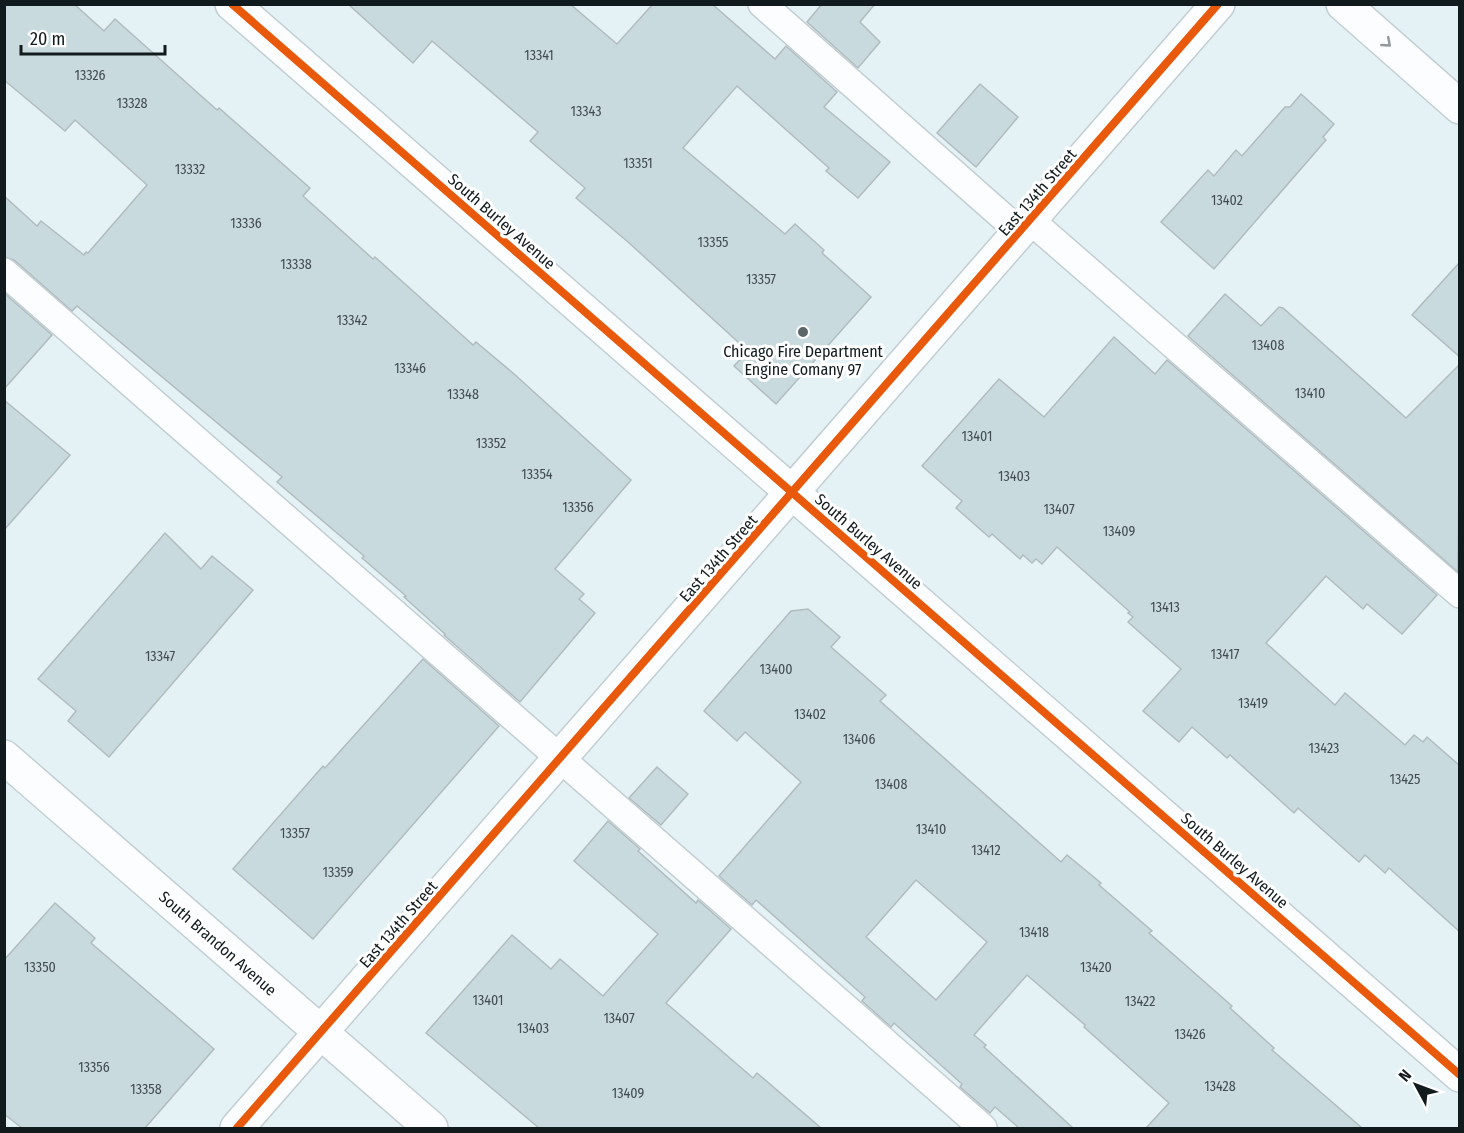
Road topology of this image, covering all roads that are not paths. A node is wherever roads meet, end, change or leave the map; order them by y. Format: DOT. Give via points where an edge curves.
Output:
graph roads {
  1 [pos="232,4"];
  2 [pos="762,4"];
  3 [pos="1218,4"];
  4 [pos="1343,4"];
  5 [pos="1460,106"];
  6 [pos="1025,226"];
  7 [pos="4,272"];
  8 [pos="793,492"];
  9 [pos="1460,594"];
  10 [pos="4,757"];
  11 [pos="560,758"];
  12 [pos="321,1032"];
  13 [pos="1460,1075"];
  14 [pos="237,1128"];
  15 [pos="431,1128"];
  16 [pos="983,1128"];
  1 -- 8 [label="street, South Burley Avenue"];
  2 -- 6 [label="lane"];
  3 -- 6 [label="street, East 134th Street"];
  4 -- 5 [label="street, one-way"];
  6 -- 8 [label="street, East 134th Street"];
  6 -- 9 [label="lane"];
  7 -- 11 [label="lane"];
  8 -- 11 [label="street, East 134th Street"];
  8 -- 13 [label="street, South Burley Avenue"];
  10 -- 12 [label="street, South Brandon Avenue"];
  11 -- 12 [label="street, East 134th Street"];
  11 -- 16 [label="lane"];
  12 -- 14 [label="street, East 134th Street"];
  12 -- 15 [label="street, South Brandon Avenue"];
}
